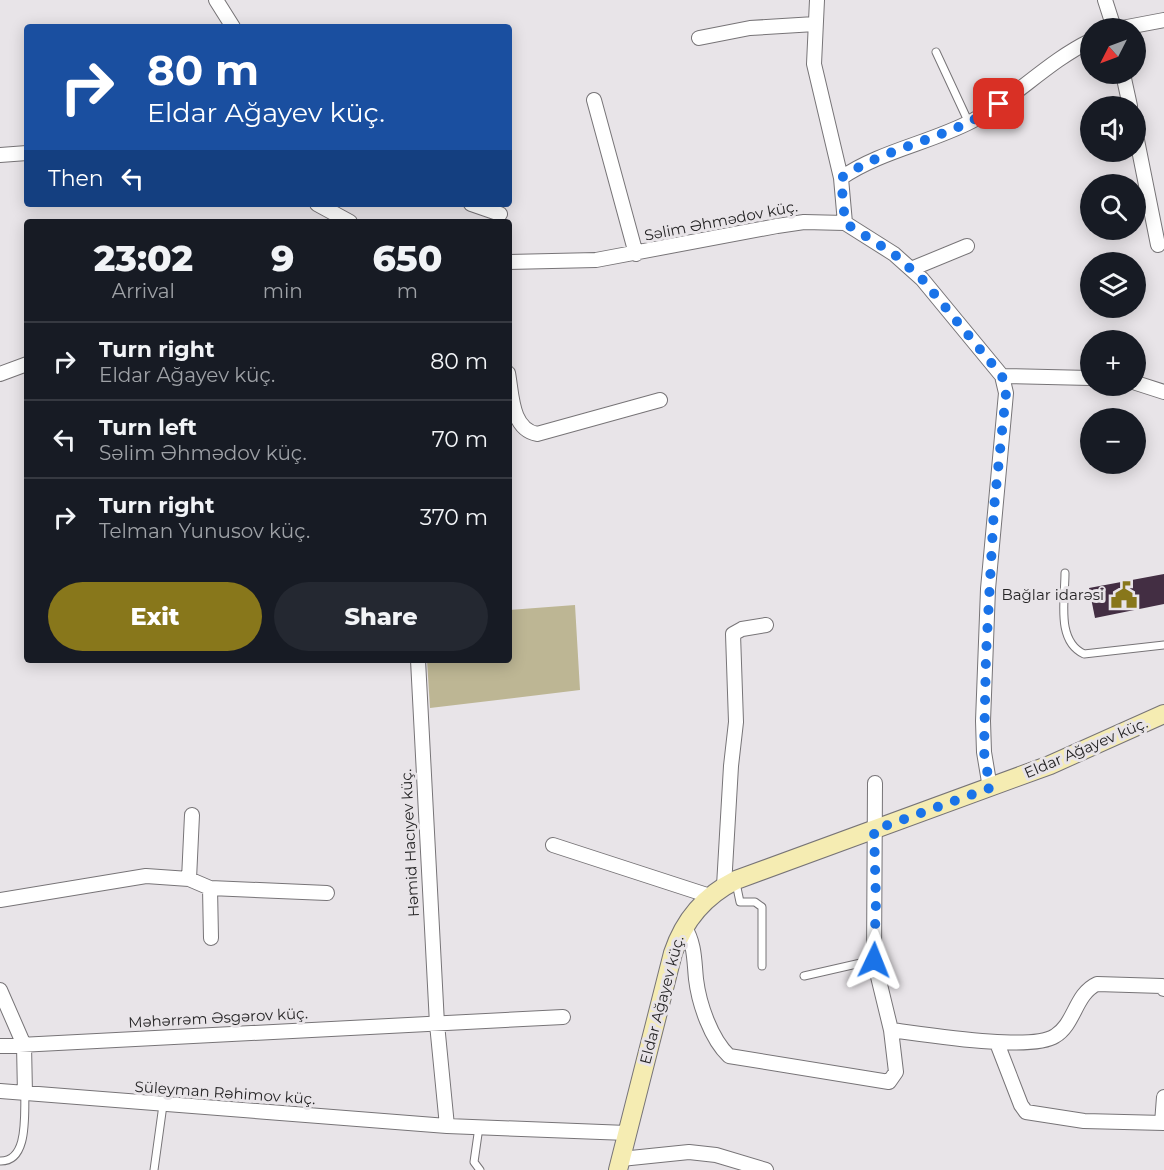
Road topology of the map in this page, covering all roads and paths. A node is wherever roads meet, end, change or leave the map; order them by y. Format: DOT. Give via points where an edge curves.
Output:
graph roads {
  1 [pos="216,0"];
  2 [pos="817,0"];
  3 [pos="1106,0"];
  4 [pos="1111,18"];
  5 [pos="1164,20"];
  6 [pos="1146,23"];
  7 [pos="231,24"];
  8 [pos="815,24"];
  9 [pos="699,38"];
  10 [pos="1080,47"];
  11 [pos="936,51"];
  12 [pos="594,100"];
  13 [pos="969,123"];
  14 [pos="24,153"];
  15 [pos="0,155"];
  16 [pos="1141,162"];
  17 [pos="841,178"];
  18 [pos="322,207"];
  19 [pos="481,207"];
  20 [pos="500,213"];
  21 [pos="344,219"];
  22 [pos="845,223"];
  23 [pos="1158,245"];
  24 [pos="967,246"];
  25 [pos="636,254"];
  26 [pos="512,262"];
  27 [pos="911,269"];
  28 [pos="24,365"];
  29 [pos="0,374"];
  30 [pos="1002,376"];
  31 [pos="1080,378"];
  32 [pos="1146,386"];
  33 [pos="512,392"];
  34 [pos="1164,393"];
  35 [pos="660,400"];
  36 [pos="1065,573"];
  37 [pos="766,625"];
  38 [pos="1164,645"];
  39 [pos="418,663"];
  40 [pos="1164,714"];
  41 [pos="875,783"];
  42 [pos="990,788"];
  43 [pos="192,815"];
  44 [pos="874,830"];
  45 [pos="553,845"];
  46 [pos="189,879"];
  47 [pos="723,887"];
  48 [pos="210,888"];
  49 [pos="327,893"];
  50 [pos="0,900"];
  51 [pos="684,926"];
  52 [pos="211,938"];
  53 [pos="874,960"];
  54 [pos="762,966"];
  55 [pos="804,976"];
  56 [pos="1163,987"];
  57 [pos="0,990"];
  58 [pos="563,1017"];
  59 [pos="437,1024"];
  60 [pos="891,1030"];
  61 [pos="998,1043"];
  62 [pos="24,1045"];
  63 [pos="0,1046"];
  64 [pos="0,1091"];
  65 [pos="25,1094"];
  66 [pos="1164,1097"];
  67 [pos="163,1105"];
  68 [pos="1163,1123"];
  69 [pos="447,1125"];
  70 [pos="479,1127"];
  71 [pos="627,1133"];
  72 [pos="0,1161"];
  73 [pos="619,1165"];
  74 [pos="745,1166"];
  75 [pos="154,1170"];
  76 [pos="480,1170"];
  77 [pos="766,1170"];
  1 -- 7 [label="street"];
  2 -- 8 [label="street"];
  3 -- 4 [label="street"];
  5 -- 6 [label="street"];
  8 -- 9 [label="street" via="750,28"];
  8 -- 17 [label="street" via="814,64"];
  10 -- 13 [label="street"];
  11 -- 13 [label="lane"];
  12 -- 25 [label="street"];
  13 -- 17 [label="street"];
  14 -- 15 [label="street"];
  16 -- 23 [label="street"];
  17 -- 22 [label="street"];
  18 -- 21 [label="street"];
  19 -- 20 [label="street"];
  22 -- 25 [label="street, Səlim Əhmədov küç." via="777,226"];
  22 -- 27 [label="street"];
  24 -- 27 [label="street"];
  25 -- 26 [label="street, Səlim Əhmədov küç." via="566,263"];
  27 -- 30 [label="street"];
  28 -- 29 [label="street"];
  30 -- 31 [label="street"];
  30 -- 42 [label="street" via="1005,416 994,508 983,721"];
  32 -- 34 [label="street"];
  33 -- 35 [label="street" via="519,424 526,432 537,434"];
  36 -- 38 [label="lane" via="1065,637 1073,649 1084,654"];
  37 -- 47 [label="street" via="742,629 733,634 731,641 736,722"];
  39 -- 59 [label="street, Həmid Hacıyev küç."];
  40 -- 42 [label="main road, Eldar Ağayev küç."];
  41 -- 44 [label="street"];
  42 -- 44 [label="main road, Eldar Ağayev küç."];
  43 -- 46 [label="street"];
  44 -- 47 [label="main road, Eldar Ağayev küç."];
  44 -- 53 [label="street"];
  45 -- 47 [label="street"];
  46 -- 48 [label="street"];
  46 -- 50 [label="street" via="146,876"];
  47 -- 51 [label="main road, Eldar Ağayev küç."];
  47 -- 54 [label="lane" via="740,902 755,902 762,907"];
  48 -- 49 [label="street"];
  48 -- 52 [label="street"];
  51 -- 60 [label="street" via="692,940 704,1012 722,1050 729,1056 889,1083 896,1072"];
  51 -- 71 [label="main road, Eldar Ağayev küç." via="673,953"];
  53 -- 55 [label="lane"];
  53 -- 60 [label="street"];
  56 -- 61 [label="street" via="1097,984 1082,997 1067,1024 1052,1038"];
  57 -- 62 [label="street"];
  58 -- 59 [label="street, Məhərrəm Əsgərov küç."];
  59 -- 62 [label="street, Məhərrəm Əsgərov küç."];
  59 -- 69 [label="street, Həmid Hacıyev küç."];
  60 -- 61 [label="street"];
  61 -- 68 [label="street" via="1026,1112 1084,1121"];
  62 -- 63 [label="street, Məhərrəm Əsgərov küç."];
  62 -- 65 [label="street"];
  64 -- 65 [label="street, Süleyman Rəhimov küç."];
  65 -- 67 [label="street, Süleyman Rəhimov küç."];
  65 -- 72 [label="lane" via="21,1146 8,1161"];
  66 -- 68 [label="street"];
  67 -- 69 [label="street, Süleyman Rəhimov küç."];
  67 -- 75 [label="lane"];
  69 -- 70 [label="street, Süleyman Rəhimov küç."];
  70 -- 71 [label="street, Süleyman Rəhimov küç."];
  70 -- 76 [label="lane" via="474,1162"];
  71 -- 73 [label="main road, Eldar Ağayev küç."];
  73 -- 74 [label="street" via="689,1152 716,1155"];
  74 -- 77 [label="street"];
}
